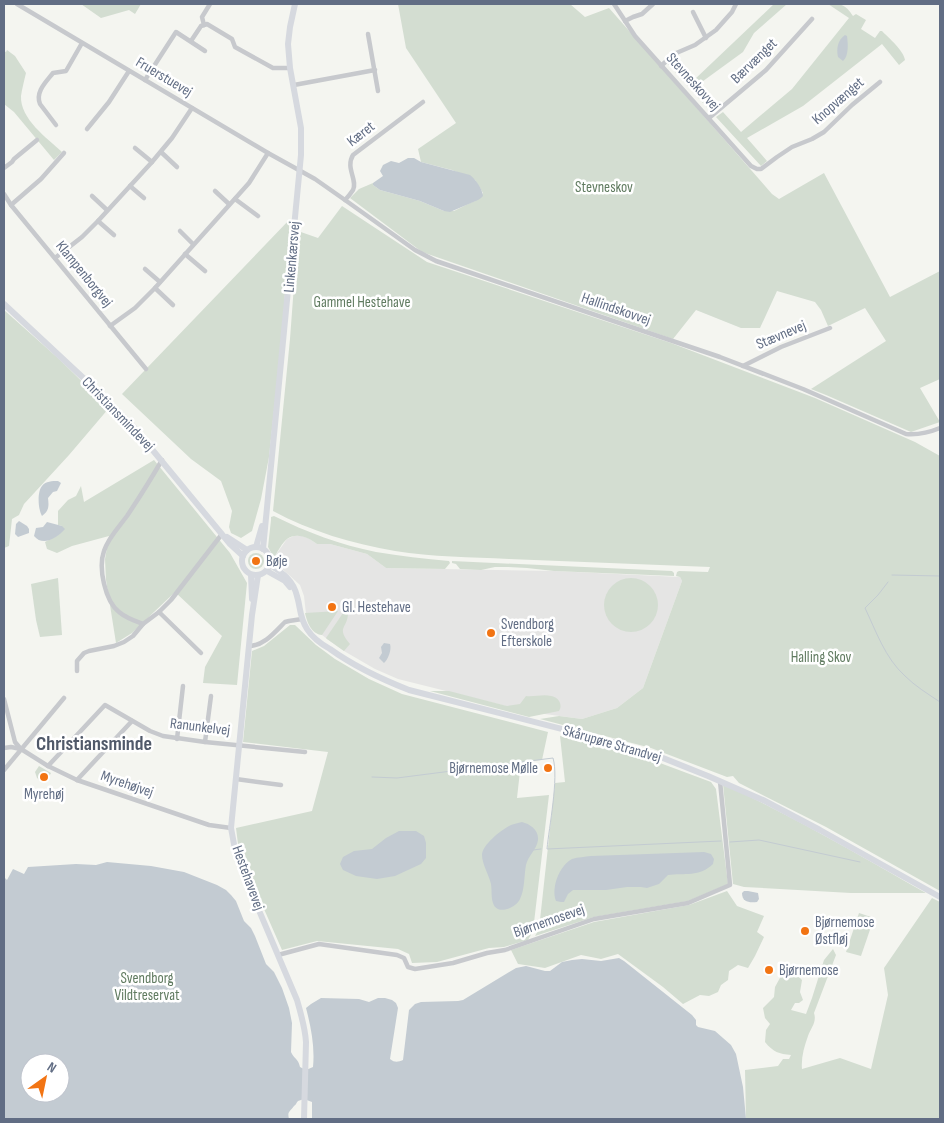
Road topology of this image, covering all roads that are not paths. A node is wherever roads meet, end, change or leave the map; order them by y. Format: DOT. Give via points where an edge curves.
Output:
graph roads {
  1 [pos="17,4"];
  2 [pos="210,4"];
  3 [pos="295,4"];
  4 [pos="614,4"];
  5 [pos="651,4"];
  6 [pos="736,4"];
  7 [pos="693,12"];
  8 [pos="812,19"];
  9 [pos="625,21"];
  10 [pos="204,25"];
  11 [pos="368,34"];
  12 [pos="706,38"];
  13 [pos="191,41"];
  14 [pos="82,43"];
  15 [pos="206,51"];
  16 [pos="661,66"];
  17 [pos="290,68"];
  18 [pos="374,70"];
  19 [pos="130,71"];
  20 [pos="145,80"];
  21 [pos="880,82"];
  22 [pos="294,85"];
  23 [pos="378,91"];
  24 [pos="423,102"];
  25 [pos="192,108"];
  26 [pos="709,118"];
  27 [pos="56,125"];
  28 [pos="87,129"];
  29 [pos="37,140"];
  30 [pos="135,148"];
  31 [pos="161,152"];
  32 [pos="64,153"];
  33 [pos="268,153"];
  34 [pos="152,162"];
  35 [pos="177,166"];
  36 [pos="4,168"];
  37 [pos="761,169"];
  38 [pos="299,171"];
  39 [pos="130,186"];
  40 [pos="215,191"];
  41 [pos="4,194"];
  42 [pos="92,196"];
  43 [pos="144,198"];
  44 [pos="235,199"];
  45 [pos="345,200"];
  46 [pos="229,204"];
  47 [pos="11,205"];
  48 [pos="107,210"];
  49 [pos="258,216"];
  50 [pos="98,221"];
  51 [pos="180,231"];
  52 [pos="114,235"];
  53 [pos="193,244"];
  54 [pos="185,254"];
  55 [pos="55,258"];
  56 [pos="145,269"];
  57 [pos="205,271"];
  58 [pos="160,282"];
  59 [pos="155,288"];
  60 [pos="4,304"];
  61 [pos="173,305"];
  62 [pos="110,326"];
  63 [pos="830,328"];
  64 [pos="743,366"];
  65 [pos="146,369"];
  66 [pos="940,428"];
  67 [pos="162,460"];
  68 [pos="222,534"];
  69 [pos="259,548"];
  70 [pos="245,553"];
  71 [pos="268,568"];
  72 [pos="255,575"];
  73 [pos="159,612"];
  74 [pos="302,619"];
  75 [pos="143,624"];
  76 [pos="249,646"];
  77 [pos="201,653"];
  78 [pos="77,671"];
  79 [pos="183,686"];
  80 [pos="210,696"];
  81 [pos="64,698"];
  82 [pos="4,699"];
  83 [pos="132,721"];
  84 [pos="177,739"];
  85 [pos="205,742"];
  86 [pos="239,745"];
  87 [pos="4,748"];
  88 [pos="21,749"];
  89 [pos="305,752"];
  90 [pos="48,766"];
  91 [pos="4,770"];
  92 [pos="236,779"];
  93 [pos="77,780"];
  94 [pos="720,781"];
  95 [pos="281,784"];
  96 [pos="231,828"];
  97 [pos="940,897"];
  98 [pos="278,955"];
  99 [pos="304,1119"];
  1 -- 14 [label="street, Fruerstuevej"];
  2 -- 10 [label="street" via="202,17"];
  3 -- 17 [label="street, Linkenkærsvej" via="288,44"];
  4 -- 9 [label="street, Stevneskovvej"];
  5 -- 9 [label="street" via="642,14"];
  6 -- 12 [label="street"];
  7 -- 12 [label="street"];
  8 -- 26 [label="street, Bærvænget" via="766,70"];
  9 -- 16 [label="street, Stevneskovvej"];
  10 -- 13 [label="street"];
  10 -- 17 [label="street" via="232,39 235,47 273,68"];
  11 -- 18 [label="street"];
  12 -- 16 [label="street" via="674,54"];
  13 -- 15 [label="street"];
  13 -- 20 [label="street" via="176,32"];
  14 -- 19 [label="street, Fruerstuevej"];
  14 -- 27 [label="street" via="66,71 53,73 41,87 38,100"];
  16 -- 26 [label="street, Stevneskovvej"];
  17 -- 22 [label="street, Linkenkærsvej"];
  18 -- 22 [label="street"];
  18 -- 23 [label="street"];
  19 -- 20 [label="street, Fruerstuevej"];
  19 -- 28 [label="street"];
  20 -- 25 [label="street, Fruerstuevej"];
  21 -- 37 [label="street, Knopvænget" via="824,132 792,147"];
  22 -- 38 [label="street, Linkenkærsvej" via="301,134"];
  24 -- 45 [label="street, Kæret" via="352,155 349,161 354,185"];
  25 -- 31 [label="street"];
  25 -- 33 [label="street, Fruerstuevej"];
  26 -- 37 [label="street, Stevneskovvej" via="751,166"];
  29 -- 36 [label="street"];
  30 -- 34 [label="street"];
  31 -- 34 [label="street"];
  31 -- 35 [label="street"];
  32 -- 47 [label="street"];
  33 -- 38 [label="street, Fruerstuevej"];
  33 -- 44 [label="street"];
  34 -- 39 [label="street"];
  38 -- 45 [label="street, Hallindskovvej"];
  38 -- 69 [label="street, Linkenkærsvej" via="266,510"];
  39 -- 43 [label="street"];
  39 -- 48 [label="street"];
  40 -- 46 [label="street"];
  41 -- 47 [label="street, Klampenborgvej"];
  42 -- 48 [label="street"];
  44 -- 46 [label="street"];
  44 -- 49 [label="street"];
  45 -- 64 [label="street, Hallindskovvej" via="414,250 436,261"];
  46 -- 53 [label="street"];
  47 -- 55 [label="street, Klampenborgvej"];
  48 -- 50 [label="street"];
  50 -- 52 [label="street"];
  50 -- 55 [label="street"];
  51 -- 53 [label="street"];
  53 -- 54 [label="street"];
  54 -- 57 [label="street"];
  54 -- 58 [label="street"];
  55 -- 62 [label="street, Klampenborgvej"];
  56 -- 58 [label="street"];
  58 -- 59 [label="street"];
  59 -- 61 [label="street"];
  59 -- 62 [label="street"];
  60 -- 67 [label="street, Christiansmindevej" via="107,400"];
  62 -- 65 [label="street, Klampenborgvej"];
  63 -- 64 [label="street, Stævnevej"];
  64 -- 66 [label="street, Hallindskovvej" via="906,434 928,433"];
  67 -- 68 [label="street, Christiansmindevej"];
  67 -- 75 [label="street" via="107,543 101,563 107,596 112,605 124,616"];
  68 -- 70 [label="street, Christiansmindevej"];
  68 -- 73 [label="street"];
  69 -- 70 [label="street"];
  69 -- 71 [label="street" via="269,556"];
  70 -- 72 [label="street" via="242,565"];
  71 -- 72 [label="street" via="263,574"];
  71 -- 74 [label="street, Skårupøre Strandvej" via="298,597"];
  72 -- 76 [label="street, Hestehavevej"];
  73 -- 75 [label="street"];
  73 -- 77 [label="street"];
  74 -- 76 [label="street" via="285,622 263,643"];
  74 -- 94 [label="street, Skårupøre Strandvej" via="319,642 359,668 409,690 613,742"];
  75 -- 78 [label="street" via="124,642 84,654 79,658"];
  76 -- 86 [label="street, Hestehavevej"];
  79 -- 84 [label="street"];
  80 -- 85 [label="street"];
  81 -- 88 [label="street"];
  82 -- 88 [label="street" via="15,742"];
  83 -- 84 [label="street, Ranunkelvej" via="150,731"];
  83 -- 90 [label="street, Ranunkelvej" via="105,705"];
  83 -- 93 [label="street"];
  84 -- 85 [label="street, Ranunkelvej"];
  85 -- 86 [label="street, Ranunkelvej"];
  86 -- 89 [label="street, Ranunkelvej"];
  86 -- 92 [label="street, Hestehavevej"];
  87 -- 88 [label="street, Myrehøjvej"];
  88 -- 90 [label="street, Myrehøjvej"];
  88 -- 91 [label="street"];
  90 -- 93 [label="street, Myrehøjvej"];
  92 -- 95 [label="street"];
  92 -- 96 [label="street, Hestehavevej"];
  93 -- 96 [label="street, Myrehøjvej" via="208,825"];
  94 -- 97 [label="street, Skårupøre Strandvej" via="820,830"];
  94 -- 98 [label="street, Bjørnemosevej" via="730,885 688,903 594,919 505,950 415,969 408,967 404,958 397,955 319,944"];
  96 -- 98 [label="street, Hestehavevej" via="236,856"];
  98 -- 99 [label="street, Hestehavevej" via="302,1015 306,1042"];
}
